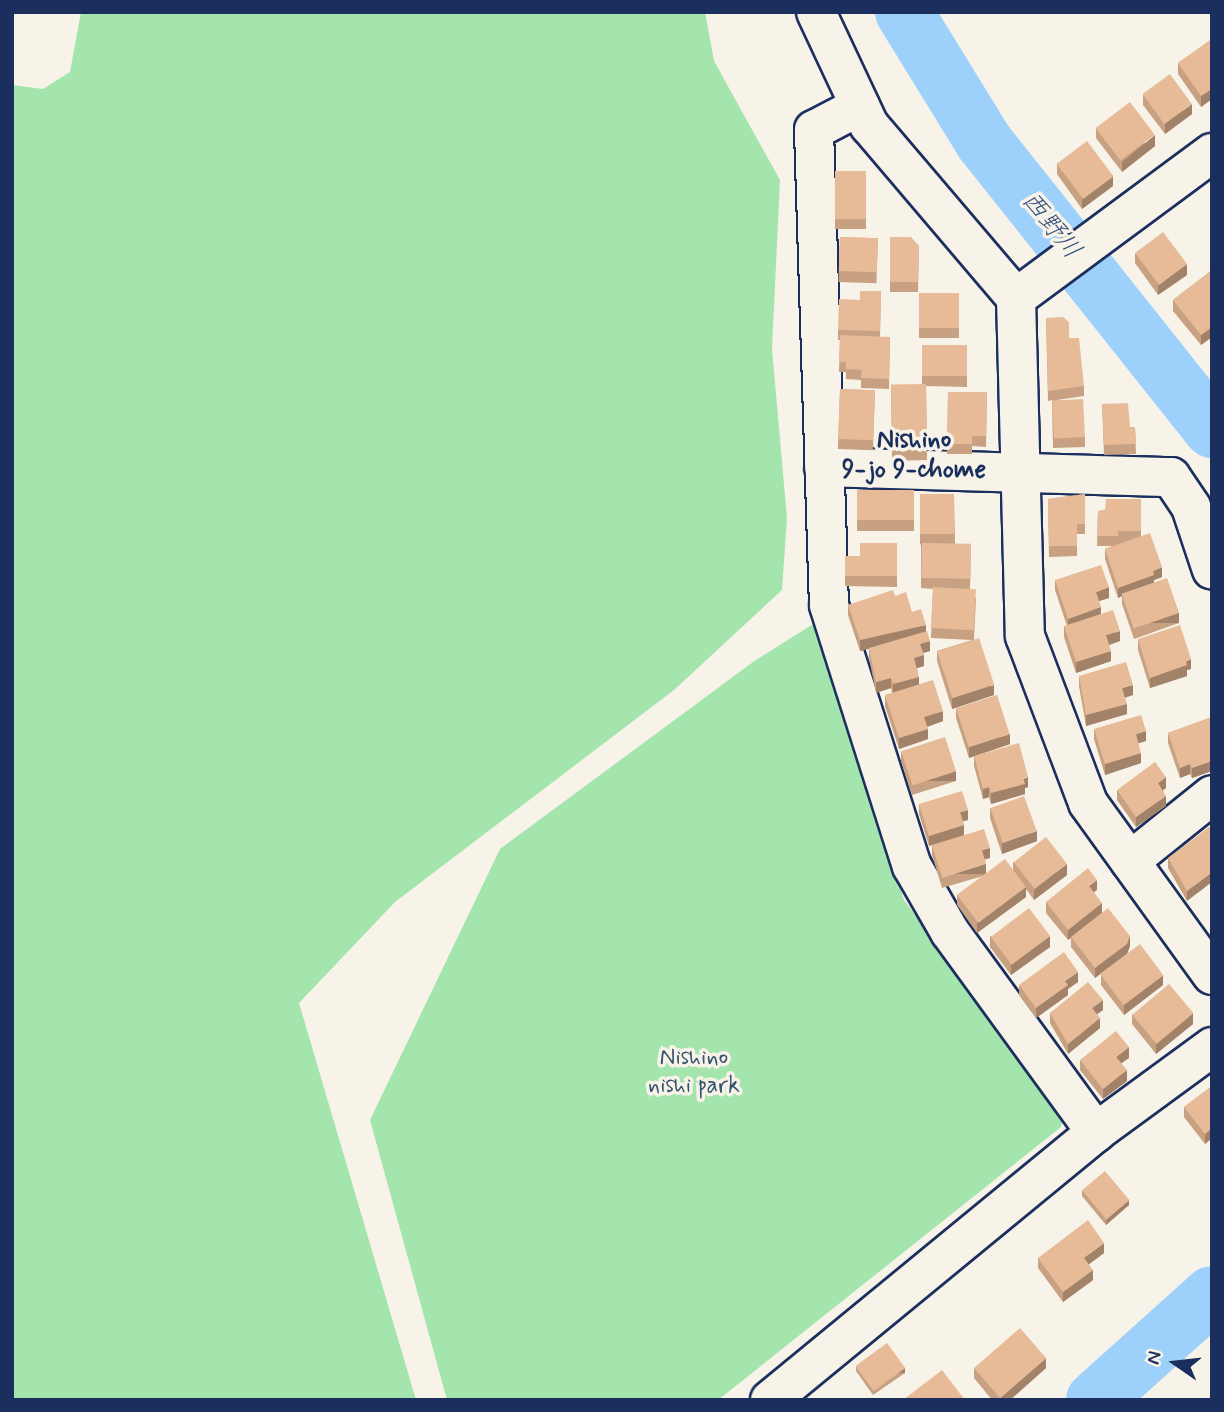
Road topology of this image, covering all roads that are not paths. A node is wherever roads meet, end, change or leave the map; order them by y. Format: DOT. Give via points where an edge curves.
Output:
graph roads {
  1 [pos="816,12"];
  2 [pos="860,106"];
  3 [pos="1212,153"];
  4 [pos="1016,298"];
  5 [pos="824,467"];
  6 [pos="1020,472"];
  7 [pos="1212,570"];
  8 [pos="1212,795"];
  9 [pos="1130,861"];
  10 [pos="1212,975"];
  11 [pos="1212,1047"];
  12 [pos="1096,1132"];
  13 [pos="770,1400"];
  1 -- 2 [label="street"];
  2 -- 4 [label="street" via="869,125"];
  2 -- 5 [label="street" via="814,130"];
  3 -- 4 [label="street"];
  4 -- 6 [label="street"];
  5 -- 6 [label="street"];
  5 -- 12 [label="street" via="829,605 912,866 950,933"];
  6 -- 7 [label="street" via="1171,477 1191,507"];
  6 -- 9 [label="street" via="1025,636 1088,803"];
  8 -- 9 [label="street"];
  9 -- 10 [label="street"];
  11 -- 12 [label="street"];
  12 -- 13 [label="street"];
}
